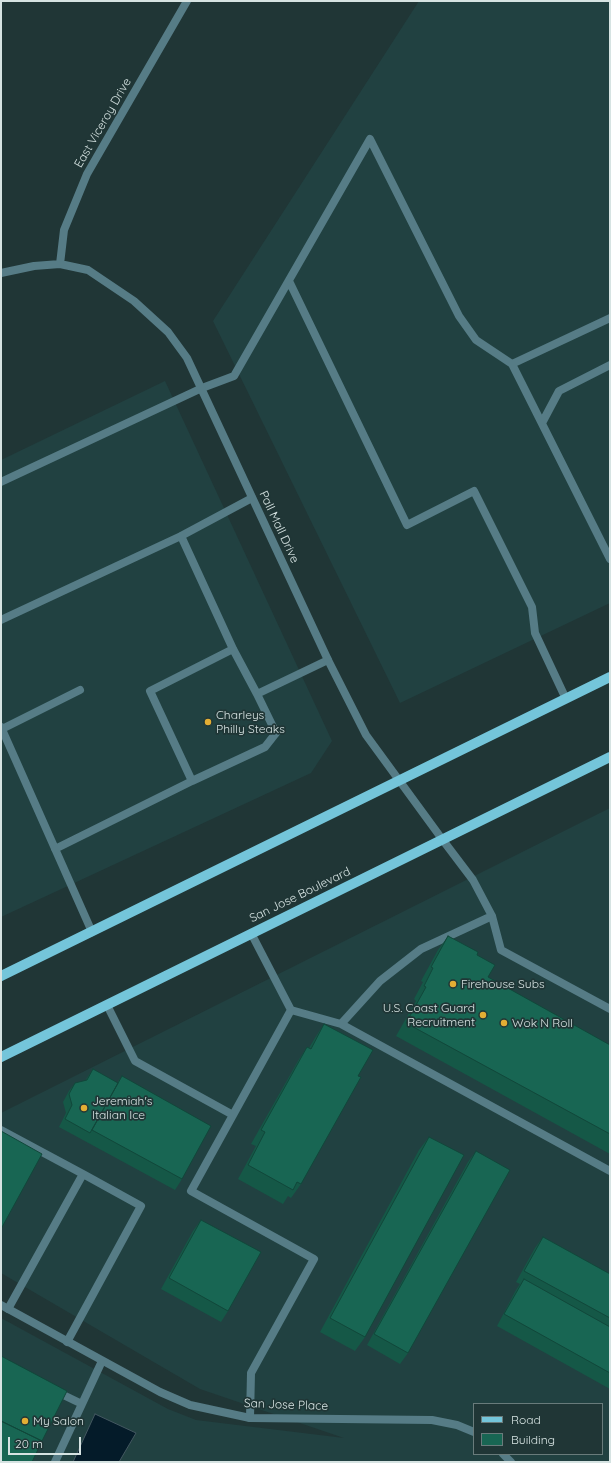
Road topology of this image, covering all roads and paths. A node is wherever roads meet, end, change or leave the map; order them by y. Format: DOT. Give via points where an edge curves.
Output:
graph roads {
  1 [pos="187,1"];
  2 [pos="60,264"];
  3 [pos="1,273"];
  4 [pos="289,281"];
  5 [pos="610,318"];
  6 [pos="512,364"];
  7 [pos="610,366"];
  8 [pos="202,388"];
  9 [pos="542,423"];
  10 [pos="1,482"];
  11 [pos="252,498"];
  12 [pos="180,536"];
  13 [pos="609,555"];
  14 [pos="1,620"];
  15 [pos="233,649"];
  16 [pos="328,660"];
  17 [pos="610,677"];
  18 [pos="80,690"];
  19 [pos="257,694"];
  20 [pos="566,699"];
  21 [pos="2,728"];
  22 [pos="610,757"];
  23 [pos="400,780"];
  24 [pos="192,781"];
  25 [pos="442,839"];
  26 [pos="55,849"];
  27 [pos="492,916"];
  28 [pos="92,932"];
  29 [pos="250,933"];
  30 [pos="1,976"];
  31 [pos="107,1005"];
  32 [pos="610,1009"];
  33 [pos="291,1010"];
  34 [pos="341,1024"];
  35 [pos="1,1057"];
  36 [pos="233,1115"];
  37 [pos="1,1130"];
  38 [pos="610,1171"];
  39 [pos="83,1174"];
  40 [pos="5,1307"];
  41 [pos="67,1342"];
  42 [pos="102,1361"];
  43 [pos="48,1387"];
  44 [pos="82,1404"];
  45 [pos="250,1418"];
  46 [pos="473,1432"];
  47 [pos="55,1462"];
  1 -- 2 [label="street, East Viceroy Drive" via="87,174 64,230"];
  2 -- 3 [label="street, Pall Mall Drive"];
  2 -- 8 [label="street, Pall Mall Drive" via="88,270 134,301 168,332 187,358"];
  4 -- 6 [label="street" via="370,139 459,316 476,340"];
  4 -- 8 [label="street" via="234,376"];
  4 -- 20 [label="street" via="407,525 474,491 532,607 535,633"];
  5 -- 6 [label="street"];
  6 -- 9 [label="street"];
  7 -- 9 [label="street" via="559,391"];
  8 -- 10 [label="street"];
  8 -- 11 [label="street, Pall Mall Drive"];
  9 -- 13 [label="street"];
  11 -- 12 [label="street"];
  11 -- 16 [label="street, Pall Mall Drive"];
  12 -- 14 [label="street"];
  12 -- 15 [label="street"];
  15 -- 19 [label="street"];
  15 -- 24 [label="street" via="150,691"];
  16 -- 19 [label="street"];
  16 -- 23 [label="street, Pall Mall Drive" via="366,735"];
  17 -- 20 [label="main road"];
  18 -- 21 [label="street"];
  19 -- 24 [label="street" via="276,733 265,747"];
  20 -- 23 [label="main road"];
  21 -- 26 [label="street"];
  22 -- 25 [label="main road, San Jose Boulevard"];
  23 -- 25 [label="street, Pall Mall Drive"];
  23 -- 28 [label="main road"];
  24 -- 26 [label="street"];
  25 -- 27 [label="street, Pall Mall Drive" via="473,880"];
  25 -- 29 [label="main road, San Jose Boulevard"];
  26 -- 28 [label="street"];
  27 -- 32 [label="street, Pall Mall Drive" via="501,950"];
  27 -- 34 [label="street" via="421,949 380,981"];
  28 -- 30 [label="main road"];
  29 -- 31 [label="main road, San Jose Boulevard"];
  29 -- 33 [label="street"];
  31 -- 35 [label="main road, San Jose Boulevard"];
  31 -- 36 [label="street" via="135,1061"];
  33 -- 34 [label="street"];
  33 -- 36 [label="street"];
  34 -- 38 [label="street"];
  36 -- 45 [label="street" via="191,1191 314,1259 251,1373"];
  37 -- 39 [label="street"];
  39 -- 40 [label="street" via="30,1270"];
  39 -- 41 [label="street" via="141,1206"];
  40 -- 41 [label="street, San Jose Place"];
  41 -- 42 [label="street, San Jose Place"];
  42 -- 44 [label="street"];
  42 -- 45 [label="street, San Jose Place" via="190,1405"];
  43 -- 44 [label="street"];
  44 -- 47 [label="street"];
  45 -- 46 [label="street, San Jose Place" via="432,1420"];
}
